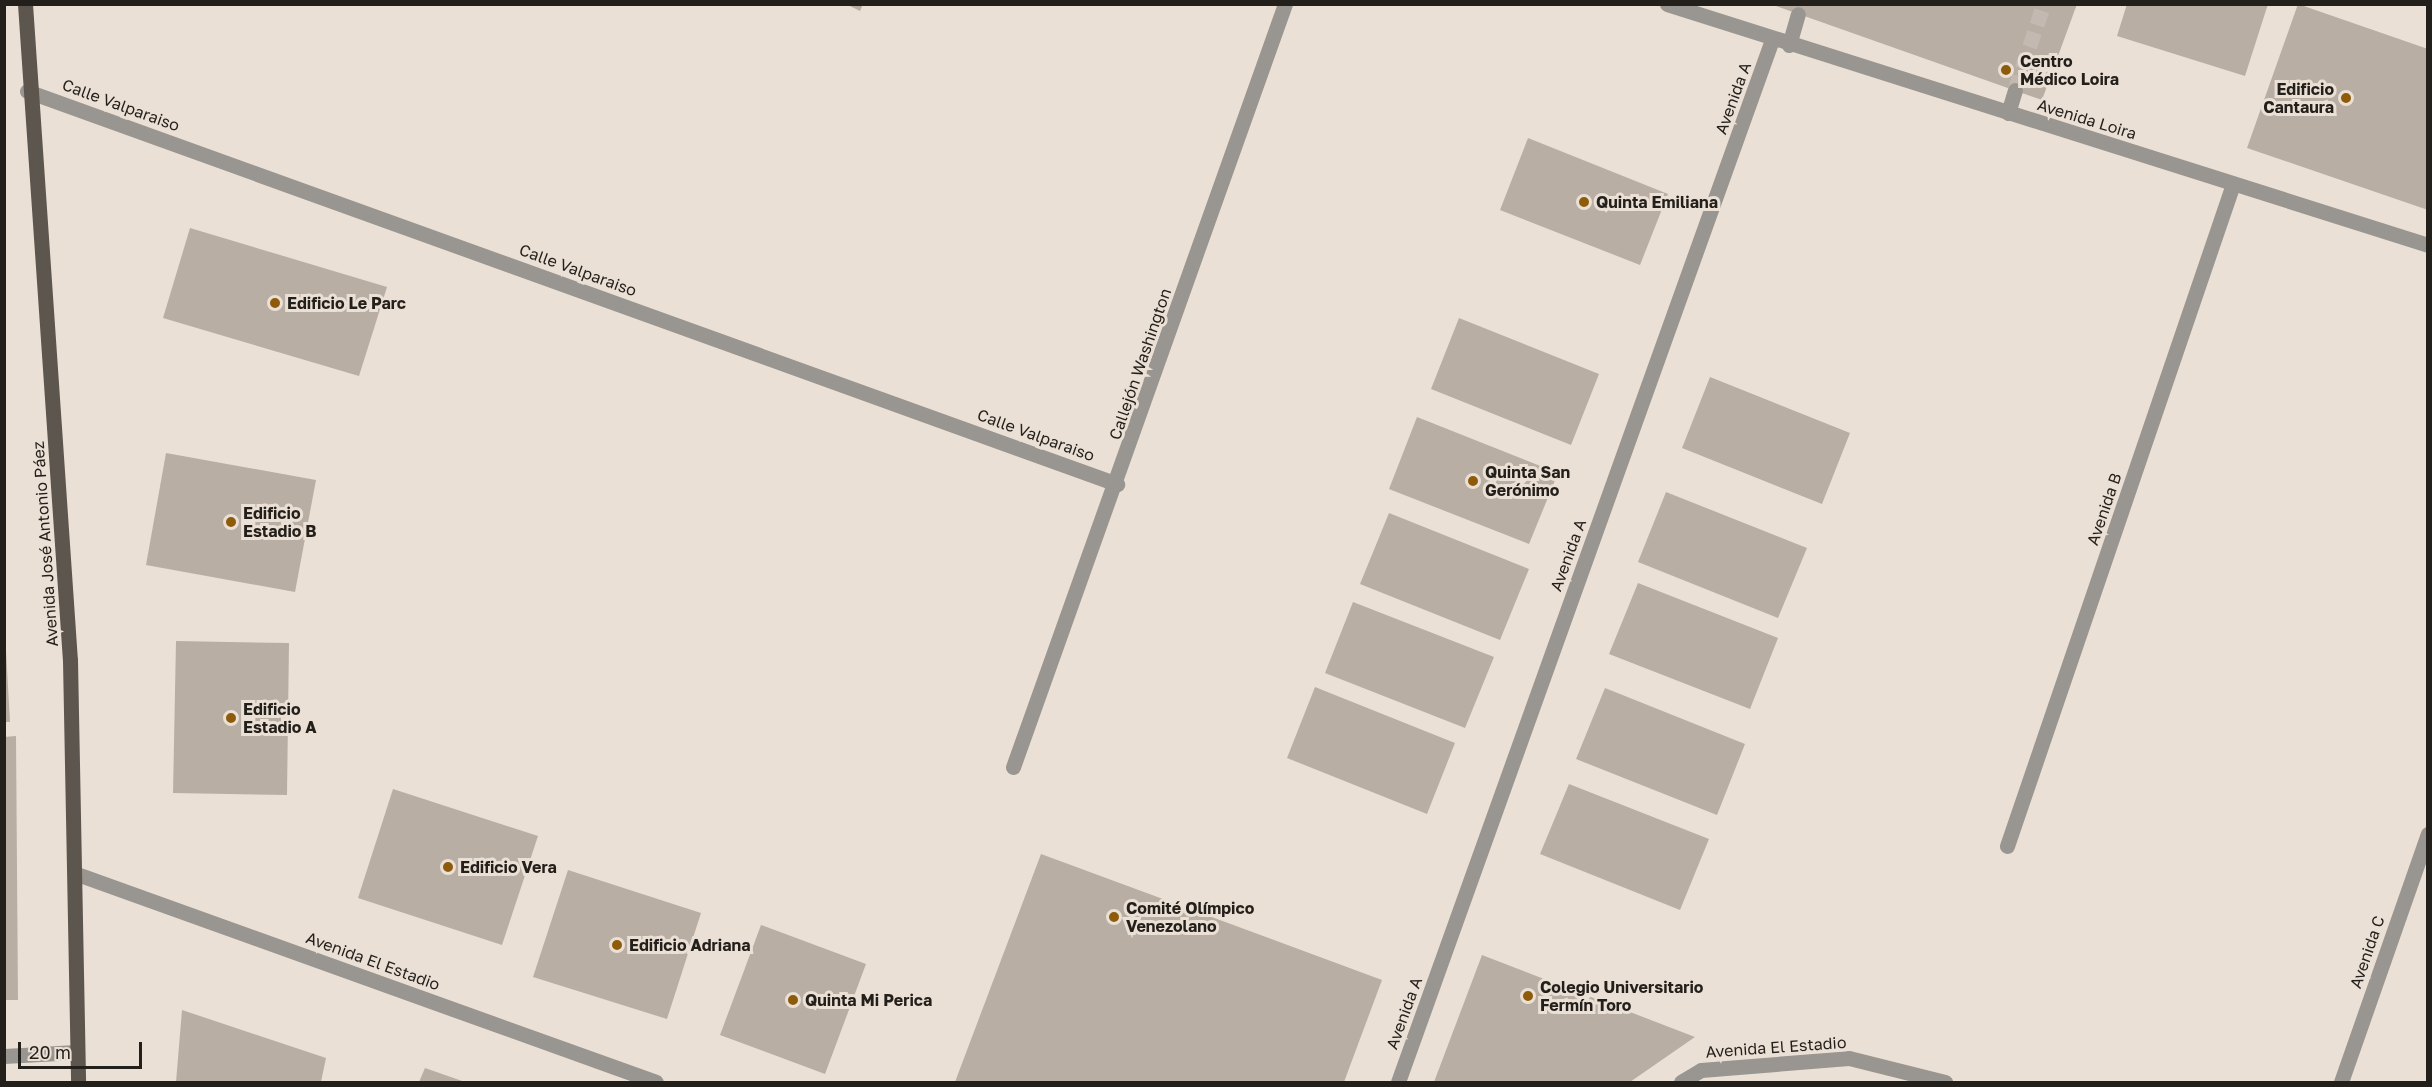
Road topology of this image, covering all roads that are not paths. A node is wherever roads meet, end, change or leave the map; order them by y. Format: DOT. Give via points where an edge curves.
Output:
graph roads {
  1 [pos="25,4"];
  2 [pos="1285,4"];
  3 [pos="1667,4"];
  4 [pos="1798,14"];
  5 [pos="1772,40"];
  6 [pos="1789,45"];
  7 [pos="2015,90"];
  8 [pos="27,91"];
  9 [pos="2008,113"];
  10 [pos="2233,184"];
  11 [pos="2427,245"];
  12 [pos="1117,483"];
  13 [pos="1013,767"];
  14 [pos="2427,834"];
  15 [pos="2007,846"];
  16 [pos="77,874"];
  17 [pos="76,1052"];
  18 [pos="4,1056"];
  19 [pos="78,1083"];
  20 [pos="656,1083"];
  21 [pos="1398,1083"];
  22 [pos="1681,1083"];
  23 [pos="1945,1083"];
  24 [pos="2341,1083"];
  1 -- 8 [label="main road, Avenida José Antonio Páez"];
  2 -- 12 [label="street, Callejón Washington"];
  3 -- 5 [label="street, Avenida Loira"];
  4 -- 6 [label="street"];
  5 -- 6 [label="street, Avenida Loira"];
  5 -- 21 [label="street, Avenida A"];
  6 -- 9 [label="street, Avenida Loira"];
  7 -- 9 [label="street"];
  8 -- 12 [label="street, Calle Valparaiso"];
  8 -- 16 [label="main road, Avenida José Antonio Páez" via="70,660"];
  9 -- 10 [label="street, Avenida Loira"];
  10 -- 11 [label="street, Avenida Loira"];
  10 -- 15 [label="street, Avenida B"];
  12 -- 13 [label="street, Callejón Washington"];
  14 -- 24 [label="street, Avenida C"];
  16 -- 17 [label="main road, Avenida José Antonio Páez"];
  16 -- 20 [label="street, Avenida El Estadio"];
  17 -- 18 [label="street"];
  17 -- 19 [label="main road, Avenida José Antonio Páez"];
  22 -- 23 [label="street, Avenida El Estadio" via="1701,1070 1849,1058"];
}
